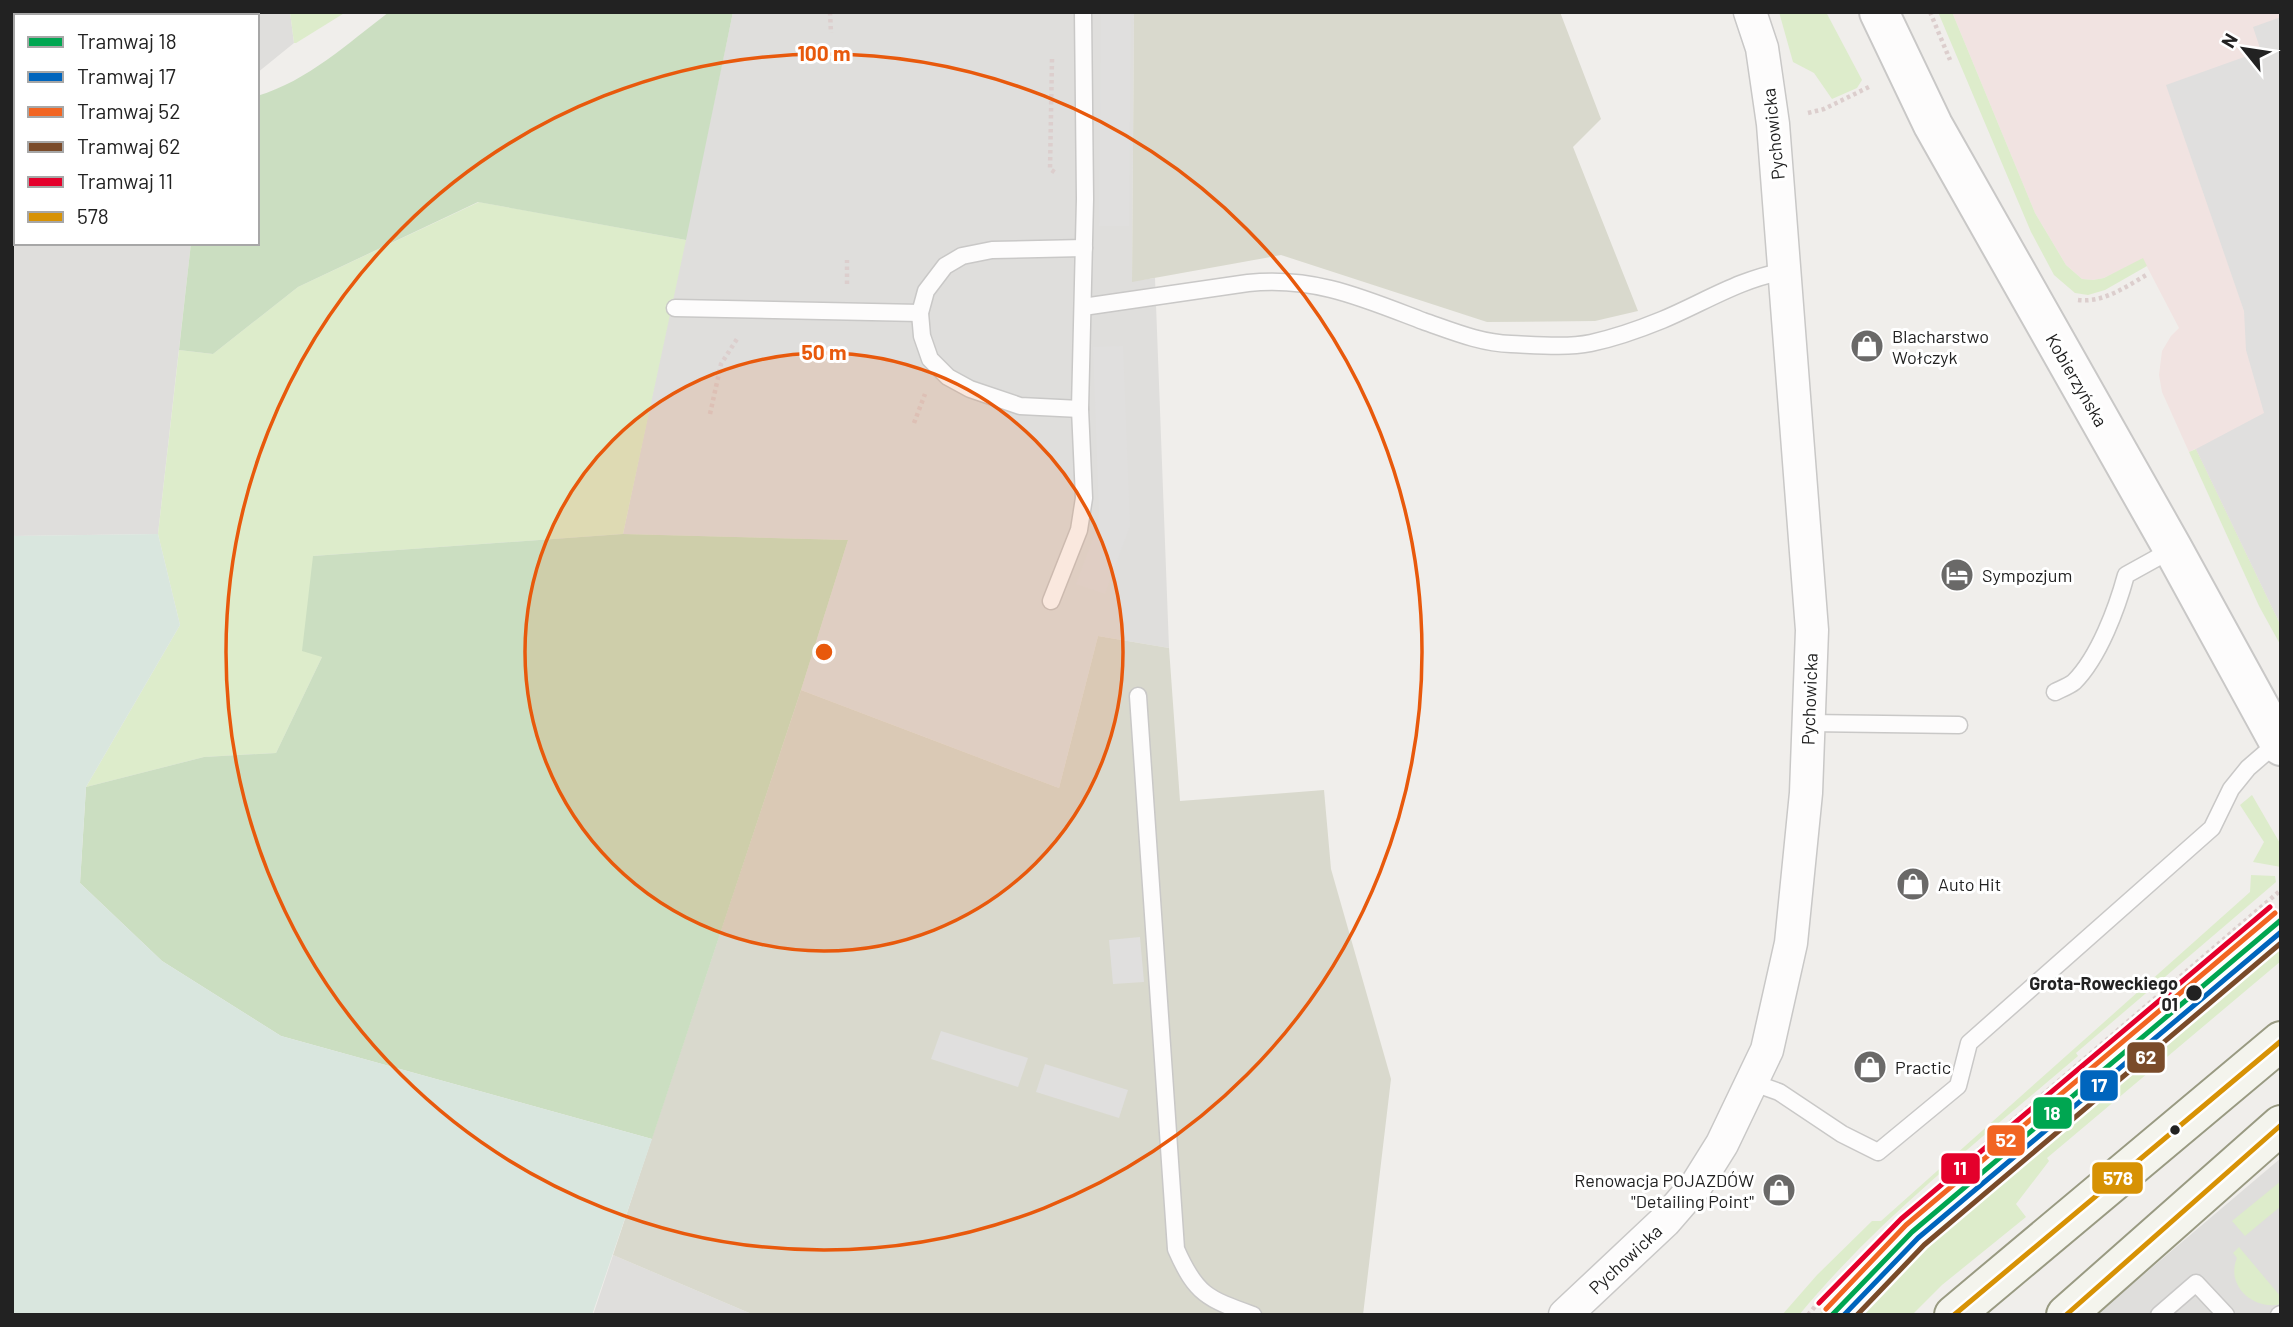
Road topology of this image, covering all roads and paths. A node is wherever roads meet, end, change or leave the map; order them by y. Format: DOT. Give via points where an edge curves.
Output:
graph roads {
  1 [pos="830,12"];
  2 [pos="1083,12"];
  3 [pos="1750,12"];
  4 [pos="1879,12"];
  5 [pos="831,33"];
  6 [pos="1052,51"];
  7 [pos="1875,84"];
  8 [pos="1803,114"];
  9 [pos="1065,180"];
  10 [pos="1084,248"];
  11 [pos="1786,271"];
  12 [pos="1083,307"];
  13 [pos="675,308"];
  14 [pos="920,313"];
  15 [pos="928,387"];
  16 [pos="1080,409"];
  17 [pos="914,423"];
  18 [pos="2173,549"];
  19 [pos="1051,601"];
  20 [pos="2055,692"];
  21 [pos="1138,696"];
  22 [pos="1809,723"];
  23 [pos="1959,725"];
  24 [pos="2280,744"];
  25 [pos="2281,890"];
  26 [pos="2281,1041"];
  27 [pos="1751,1082"];
  28 [pos="2281,1125"];
  29 [pos="1254,1315"];
  30 [pos="1565,1315"];
  31 [pos="1808,1315"];
  32 [pos="1954,1315"];
  33 [pos="2066,1315"];
  34 [pos="2159,1315"];
  35 [pos="2226,1315"];
  1 -- 5 [label="path"];
  2 -- 10 [label="lane"];
  3 -- 11 [label="street, Pychowicka" via="1768,82"];
  4 -- 18 [label="street, Kobierzyńska" via="1933,125"];
  6 -- 9 [label="path" via="1050,169"];
  7 -- 8 [label="path"];
  10 -- 12 [label="lane"];
  10 -- 14 [label="lane" via="992,250 962,256 944,267 926,291"];
  11 -- 12 [label="lane" via="1760,275 1660,320 1590,343 1557,345 1481,340 1305,282 1260,282"];
  11 -- 22 [label="street, Pychowicka" via="1812,630"];
  12 -- 16 [label="lane"];
  13 -- 14 [label="lane"];
  14 -- 16 [label="lane" via="930,359 947,377 1020,406"];
  15 -- 17 [label="path"];
  16 -- 19 [label="lane" via="1084,498 1079,530"];
  18 -- 20 [label="lane" via="2126,575 2118,604 2087,665 2072,684"];
  18 -- 24 [label="street, Kobierzyńska"];
  21 -- 29 [label="lane" via="1176,1249 1196,1286 1213,1301"];
  22 -- 23 [label="lane"];
  22 -- 27 [label="street, Pychowicka" via="1791,943 1767,1050"];
  24 -- 27 [label="lane" via="2248,768 2231,789 2212,828 1969,1043 1958,1086 1878,1152 1842,1135 1779,1092"];
  25 -- 31 [label="path" via="1899,1218"];
  26 -- 32 [label="main road"];
  27 -- 30 [label="street, Pychowicka" via="1697,1184 1665,1221"];
  28 -- 33 [label="main road"];
  34 -- 35 [label="lane" via="2196,1283"];
}
